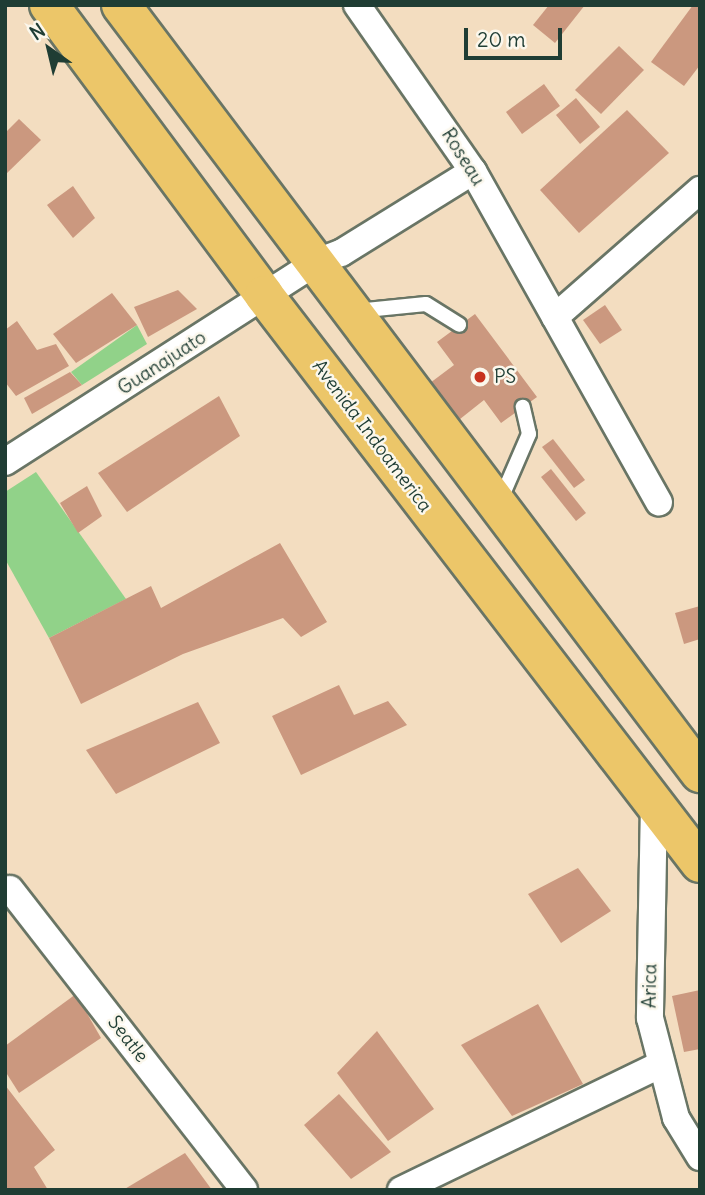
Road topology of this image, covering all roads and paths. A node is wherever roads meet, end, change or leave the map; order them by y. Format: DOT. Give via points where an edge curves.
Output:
graph roads {
  1 [pos="49,5"];
  2 [pos="121,5"];
  3 [pos="357,5"];
  4 [pos="472,171"];
  5 [pos="700,190"];
  6 [pos="317,262"];
  7 [pos="264,295"];
  8 [pos="355,311"];
  9 [pos="555,317"];
  10 [pos="459,325"];
  11 [pos="523,407"];
  12 [pos="5,462"];
  13 [pos="659,502"];
  14 [pos="498,505"];
  15 [pos="700,773"];
  16 [pos="654,804"];
  17 [pos="700,863"];
  18 [pos="10,889"];
  19 [pos="660,1065"];
  20 [pos="700,1157"];
  21 [pos="244,1190"];
  22 [pos="401,1190"];
  1 -- 7 [label="main road, Avenida Indoamerica"];
  2 -- 6 [label="main road"];
  3 -- 4 [label="street, Roseau"];
  4 -- 6 [label="street, Guanajuato" via="341,253"];
  4 -- 9 [label="street, Roseau"];
  5 -- 9 [label="street"];
  6 -- 7 [label="street, Guanajuato"];
  6 -- 8 [label="main road"];
  7 -- 12 [label="street, Guanajuato"];
  7 -- 16 [label="main road, Avenida Indoamerica"];
  8 -- 10 [label="lane" via="426,304"];
  8 -- 14 [label="main road"];
  9 -- 13 [label="street, Roseau"];
  11 -- 14 [label="lane" via="529,434"];
  14 -- 15 [label="main road"];
  16 -- 17 [label="main road, Avenida Indoamerica"];
  16 -- 19 [label="street, Arica" via="650,1018"];
  18 -- 21 [label="street, Seatle"];
  19 -- 20 [label="street, Arica" via="676,1118"];
  19 -- 22 [label="street"];
}
